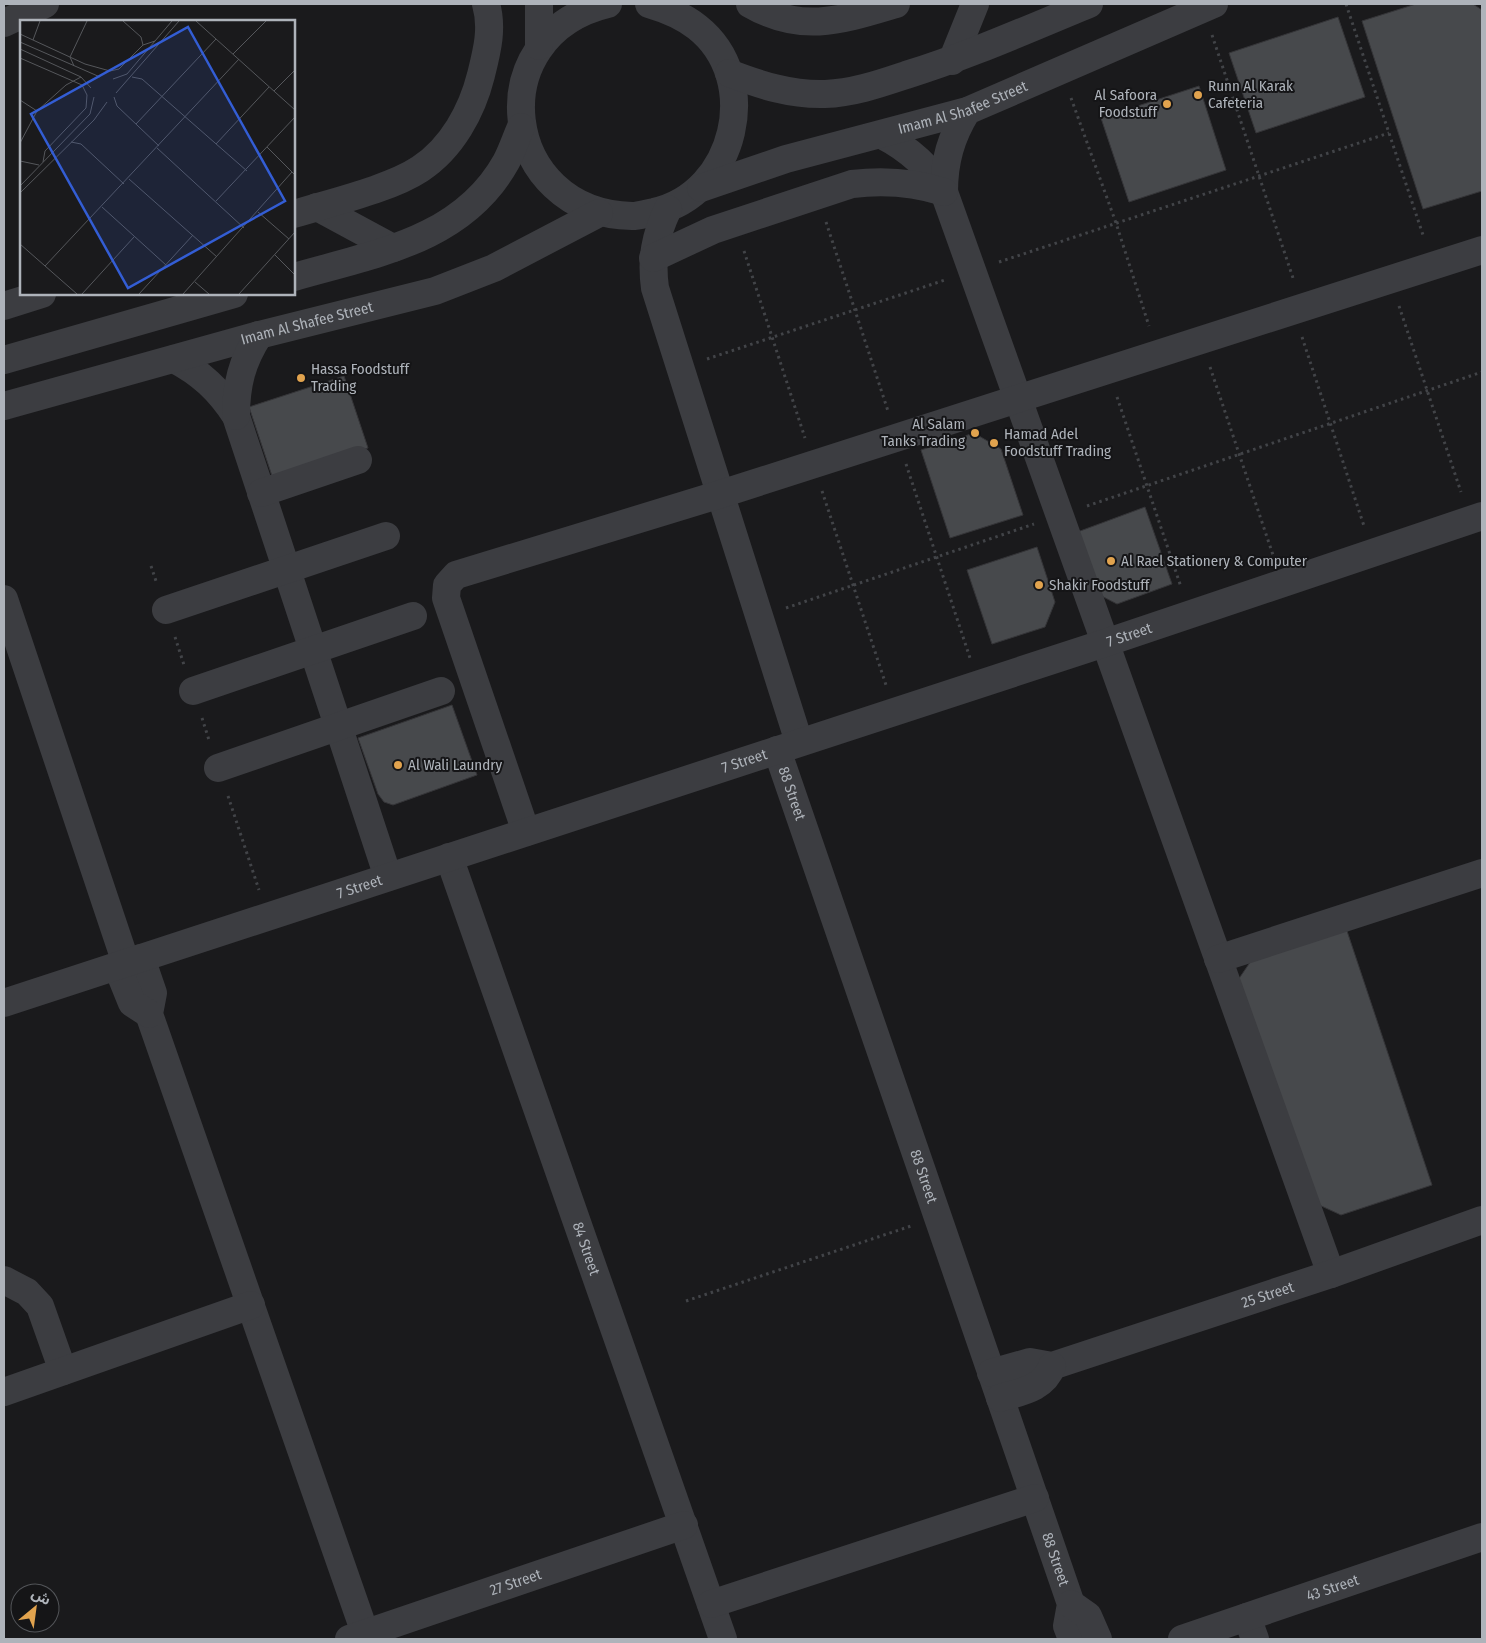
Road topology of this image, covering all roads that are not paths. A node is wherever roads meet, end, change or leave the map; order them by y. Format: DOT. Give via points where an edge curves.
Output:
graph roads {
  1 [pos="44,4"];
  2 [pos="486,4"];
  3 [pos="539,4"];
  4 [pos="608,4"];
  5 [pos="649,4"];
  6 [pos="750,4"];
  7 [pos="896,4"];
  8 [pos="974,4"];
  9 [pos="1089,4"];
  10 [pos="1208,6"];
  11 [pos="4,23"];
  12 [pos="539,46"];
  13 [pos="952,61"];
  14 [pos="729,73"];
  15 [pos="968,111"];
  16 [pos="521,127"];
  17 [pos="882,135"];
  18 [pos="701,188"];
  19 [pos="944,192"];
  20 [pos="668,209"];
  21 [pos="305,211"];
  22 [pos="600,213"];
  23 [pos="394,248"];
  24 [pos="1482,250"];
  25 [pos="653,258"];
  26 [pos="295,276"];
  27 [pos="39,295"];
  28 [pos="231,295"];
  29 [pos="4,306"];
  30 [pos="259,335"];
  31 [pos="174,359"];
  32 [pos="4,360"];
  33 [pos="1018,399"];
  34 [pos="4,406"];
  35 [pos="236,416"];
  36 [pos="358,460"];
  37 [pos="261,493"];
  38 [pos="721,494"];
  39 [pos="1476,518"];
  40 [pos="386,536"];
  41 [pos="287,570"];
  42 [pos="4,599"];
  43 [pos="166,610"];
  44 [pos="413,616"];
  45 [pos="1105,643"];
  46 [pos="313,650"];
  47 [pos="441,690"];
  48 [pos="192,691"];
  49 [pos="338,726"];
  50 [pos="788,746"];
  51 [pos="218,768"];
  52 [pos="526,832"];
  53 [pos="449,857"];
  54 [pos="1482,873"];
  55 [pos="388,877"];
  56 [pos="1218,959"];
  57 [pos="128,962"];
  58 [pos="4,1003"];
  59 [pos="1482,1220"];
  60 [pos="1331,1274"];
  61 [pos="4,1280"];
  62 [pos="251,1305"];
  63 [pos="63,1371"];
  64 [pos="996,1386"];
  65 [pos="4,1392"];
  66 [pos="1034,1498"];
  67 [pos="684,1525"];
  68 [pos="1482,1537"];
  69 [pos="711,1604"];
  70 [pos="1071,1604"];
  71 [pos="1251,1628"];
  72 [pos="356,1636"];
  73 [pos="724,1639"];
  74 [pos="1072,1639"];
  75 [pos="1098,1639"];
  76 [pos="1182,1639"];
  1 -- 11 [label="street"];
  2 -- 21 [label="street" via="490,36 479,82 459,129 441,152 420,170 395,182"];
  3 -- 12 [label="street"];
  4 -- 12 [label="street" via="587,9 560,24"];
  5 -- 14 [label="street" via="674,12 697,27 716,48"];
  6 -- 7 [label="street" via="788,20 814,23 839,21"];
  8 -- 13 [label="street"];
  9 -- 13 [label="street"];
  10 -- 15 [label="street, Imam Al Shafee Street"];
  12 -- 16 [label="street" via="526,71 520,98"];
  13 -- 14 [label="street" via="856,91 824,94 791,92"];
  14 -- 18 [label="street" via="735,104 732,135 721,163"];
  15 -- 17 [label="street, Imam Al Shafee Street"];
  15 -- 19 [label="street" via="946,158"];
  16 -- 22 [label="street" via="530,156 548,181 572,201"];
  16 -- 23 [label="street" via="506,162 486,192 459,217 428,236"];
  17 -- 18 [label="street, Imam Al Shafee Street" via="786,159"];
  17 -- 19 [label="street" via="918,158"];
  18 -- 20 [label="street"];
  19 -- 25 [label="street" via="899,181 852,184 713,230"];
  19 -- 33 [label="street"];
  20 -- 22 [label="street" via="634,216"];
  20 -- 25 [label="street, 88 Street" via="655,241"];
  21 -- 23 [label="street"];
  22 -- 30 [label="street, Imam Al Shafee Street" via="465,281"];
  23 -- 26 [label="street"];
  24 -- 33 [label="street"];
  25 -- 38 [label="street, 88 Street" via="655,288"];
  27 -- 29 [label="street"];
  28 -- 32 [label="street"];
  30 -- 31 [label="street, Imam Al Shafee Street"];
  30 -- 35 [label="street" via="250,349 238,382"];
  31 -- 34 [label="street, Imam Al Shafee Street"];
  31 -- 35 [label="street" via="203,376"];
  33 -- 38 [label="street"];
  33 -- 45 [label="street"];
  35 -- 37 [label="street"];
  36 -- 37 [label="street"];
  37 -- 41 [label="street"];
  38 -- 50 [label="street, 88 Street" via="760,618"];
  38 -- 52 [label="street" via="462,572 447,584 446,598"];
  39 -- 45 [label="street, 7 Street"];
  40 -- 41 [label="street"];
  41 -- 43 [label="street"];
  41 -- 46 [label="street"];
  42 -- 57 [label="street"];
  44 -- 46 [label="street"];
  45 -- 50 [label="street, 7 Street"];
  45 -- 56 [label="street"];
  46 -- 48 [label="street"];
  46 -- 49 [label="street"];
  47 -- 49 [label="street"];
  49 -- 51 [label="street"];
  49 -- 55 [label="street"];
  50 -- 52 [label="street, 7 Street"];
  50 -- 64 [label="street, 88 Street" via="938,1217"];
  52 -- 53 [label="street, 7 Street"];
  53 -- 55 [label="street, 7 Street"];
  53 -- 67 [label="street, 84 Street"];
  54 -- 56 [label="street"];
  55 -- 57 [label="street, 7 Street"];
  56 -- 60 [label="street"];
  57 -- 58 [label="street, 7 Street"];
  57 -- 62 [label="street" via="153,994 149,1014"];
  59 -- 60 [label="street, 25 Street"];
  60 -- 64 [label="street, 25 Street" via="1052,1366 1030,1362"];
  61 -- 63 [label="street" via="27,1292 40,1306"];
  62 -- 63 [label="street"];
  62 -- 72 [label="street"];
  63 -- 65 [label="street"];
  64 -- 66 [label="street, 88 Street"];
  66 -- 69 [label="street"];
  66 -- 70 [label="street, 88 Street"];
  67 -- 69 [label="street, 84 Street"];
  67 -- 72 [label="street, 27 Street"];
  68 -- 71 [label="street, 43 Street"];
  69 -- 73 [label="street, 84 Street"];
  70 -- 74 [label="street, 88 Street" via="1067,1626"];
  70 -- 75 [label="street, 88 Street" via="1088,1616"];
  71 -- 76 [label="street, 43 Street"];
}
